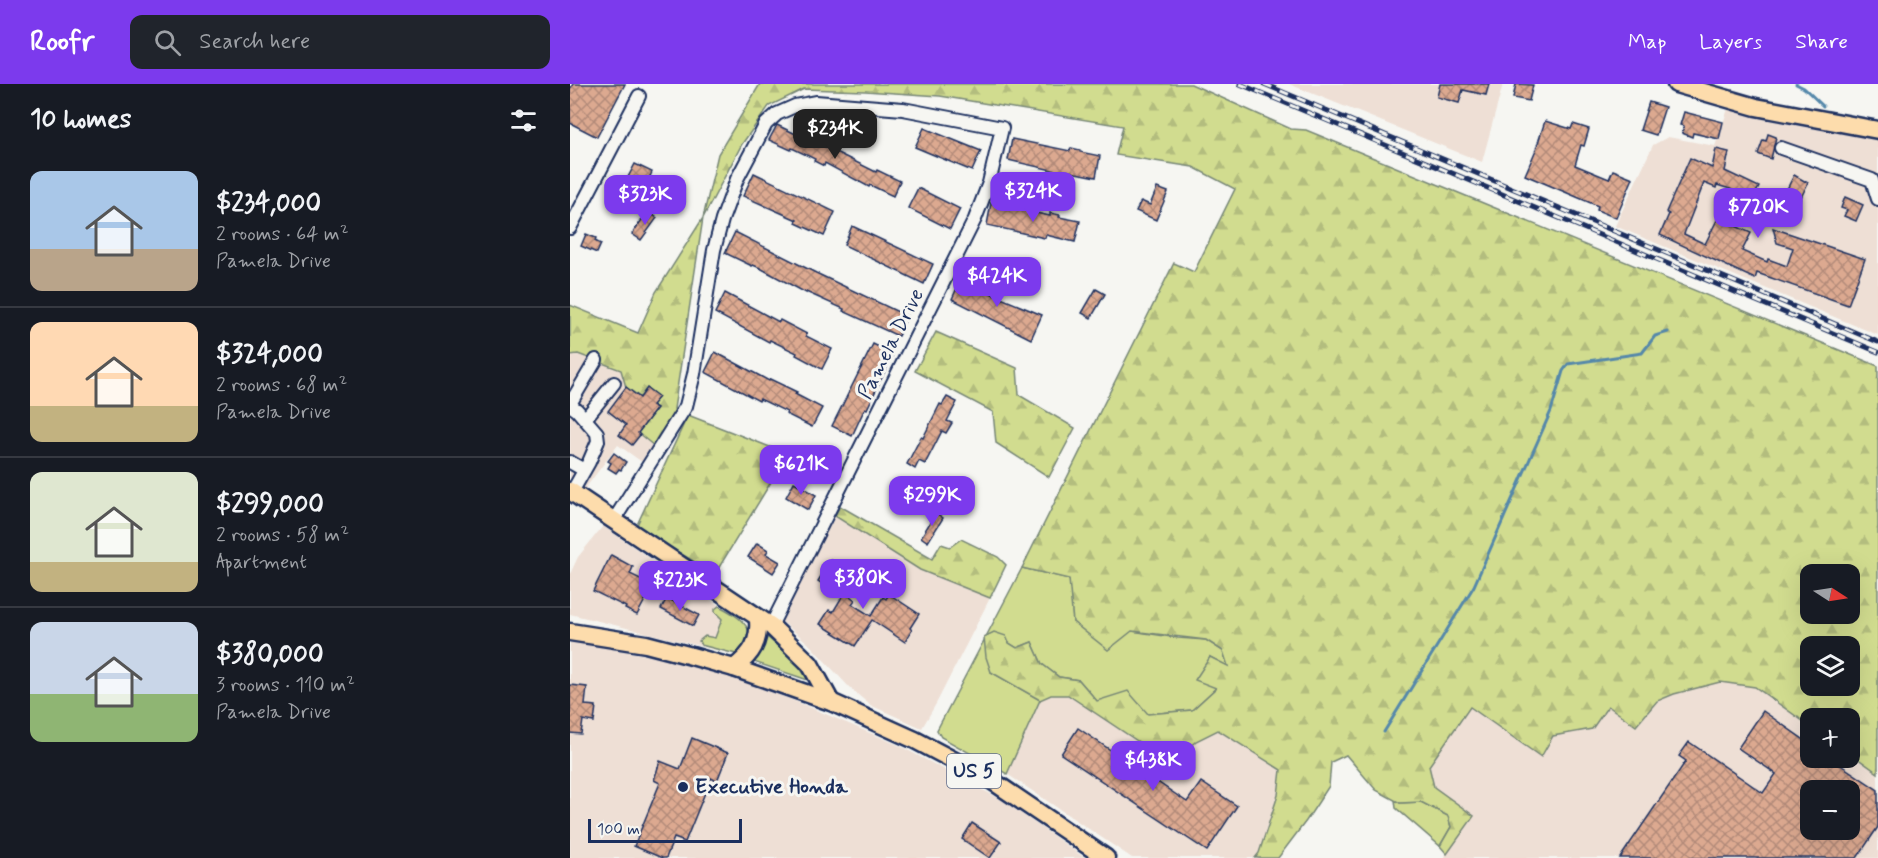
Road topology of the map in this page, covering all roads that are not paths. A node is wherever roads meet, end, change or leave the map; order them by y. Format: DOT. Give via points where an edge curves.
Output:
graph roads {
  1 [pos="1676,84"];
  2 [pos="639,96"];
  3 [pos="1878,130"];
  4 [pos="1781,148"];
  5 [pos="1878,200"];
  6 [pos="570,228"];
  7 [pos="596,360"];
  8 [pos="614,383"];
  9 [pos="570,404"];
  10 [pos="585,419"];
  11 [pos="570,462"];
  12 [pos="584,470"];
  13 [pos="571,492"];
  14 [pos="614,520"];
  15 [pos="764,622"];
  16 [pos="570,632"];
  17 [pos="734,668"];
  18 [pos="831,702"];
  19 [pos="1106,858"];
  1 -- 3 [label="main road" via="1756,107"];
  2 -- 6 [label="street"];
  4 -- 5 [label="street" via="1872,180"];
  7 -- 9 [label="street"];
  8 -- 10 [label="street"];
  9 -- 10 [label="street"];
  10 -- 12 [label="street" via="597,433 598,441"];
  11 -- 12 [label="street"];
  12 -- 13 [label="street"];
  13 -- 14 [label="main road"];
  14 -- 15 [label="main road"];
  14 -- 15 [label="street, Pamela Drive" via="686,406 722,220 737,178 766,124 795,106 816,102 903,109 1002,128 989,183 975,219"];
  15 -- 17 [label="main road" via="750,653"];
  15 -- 18 [label="main road" via="810,664"];
  16 -- 17 [label="main road, US 5" via="646,644"];
  17 -- 18 [label="main road, US 5"];
  18 -- 19 [label="main road, US 5" via="991,780"];
}
